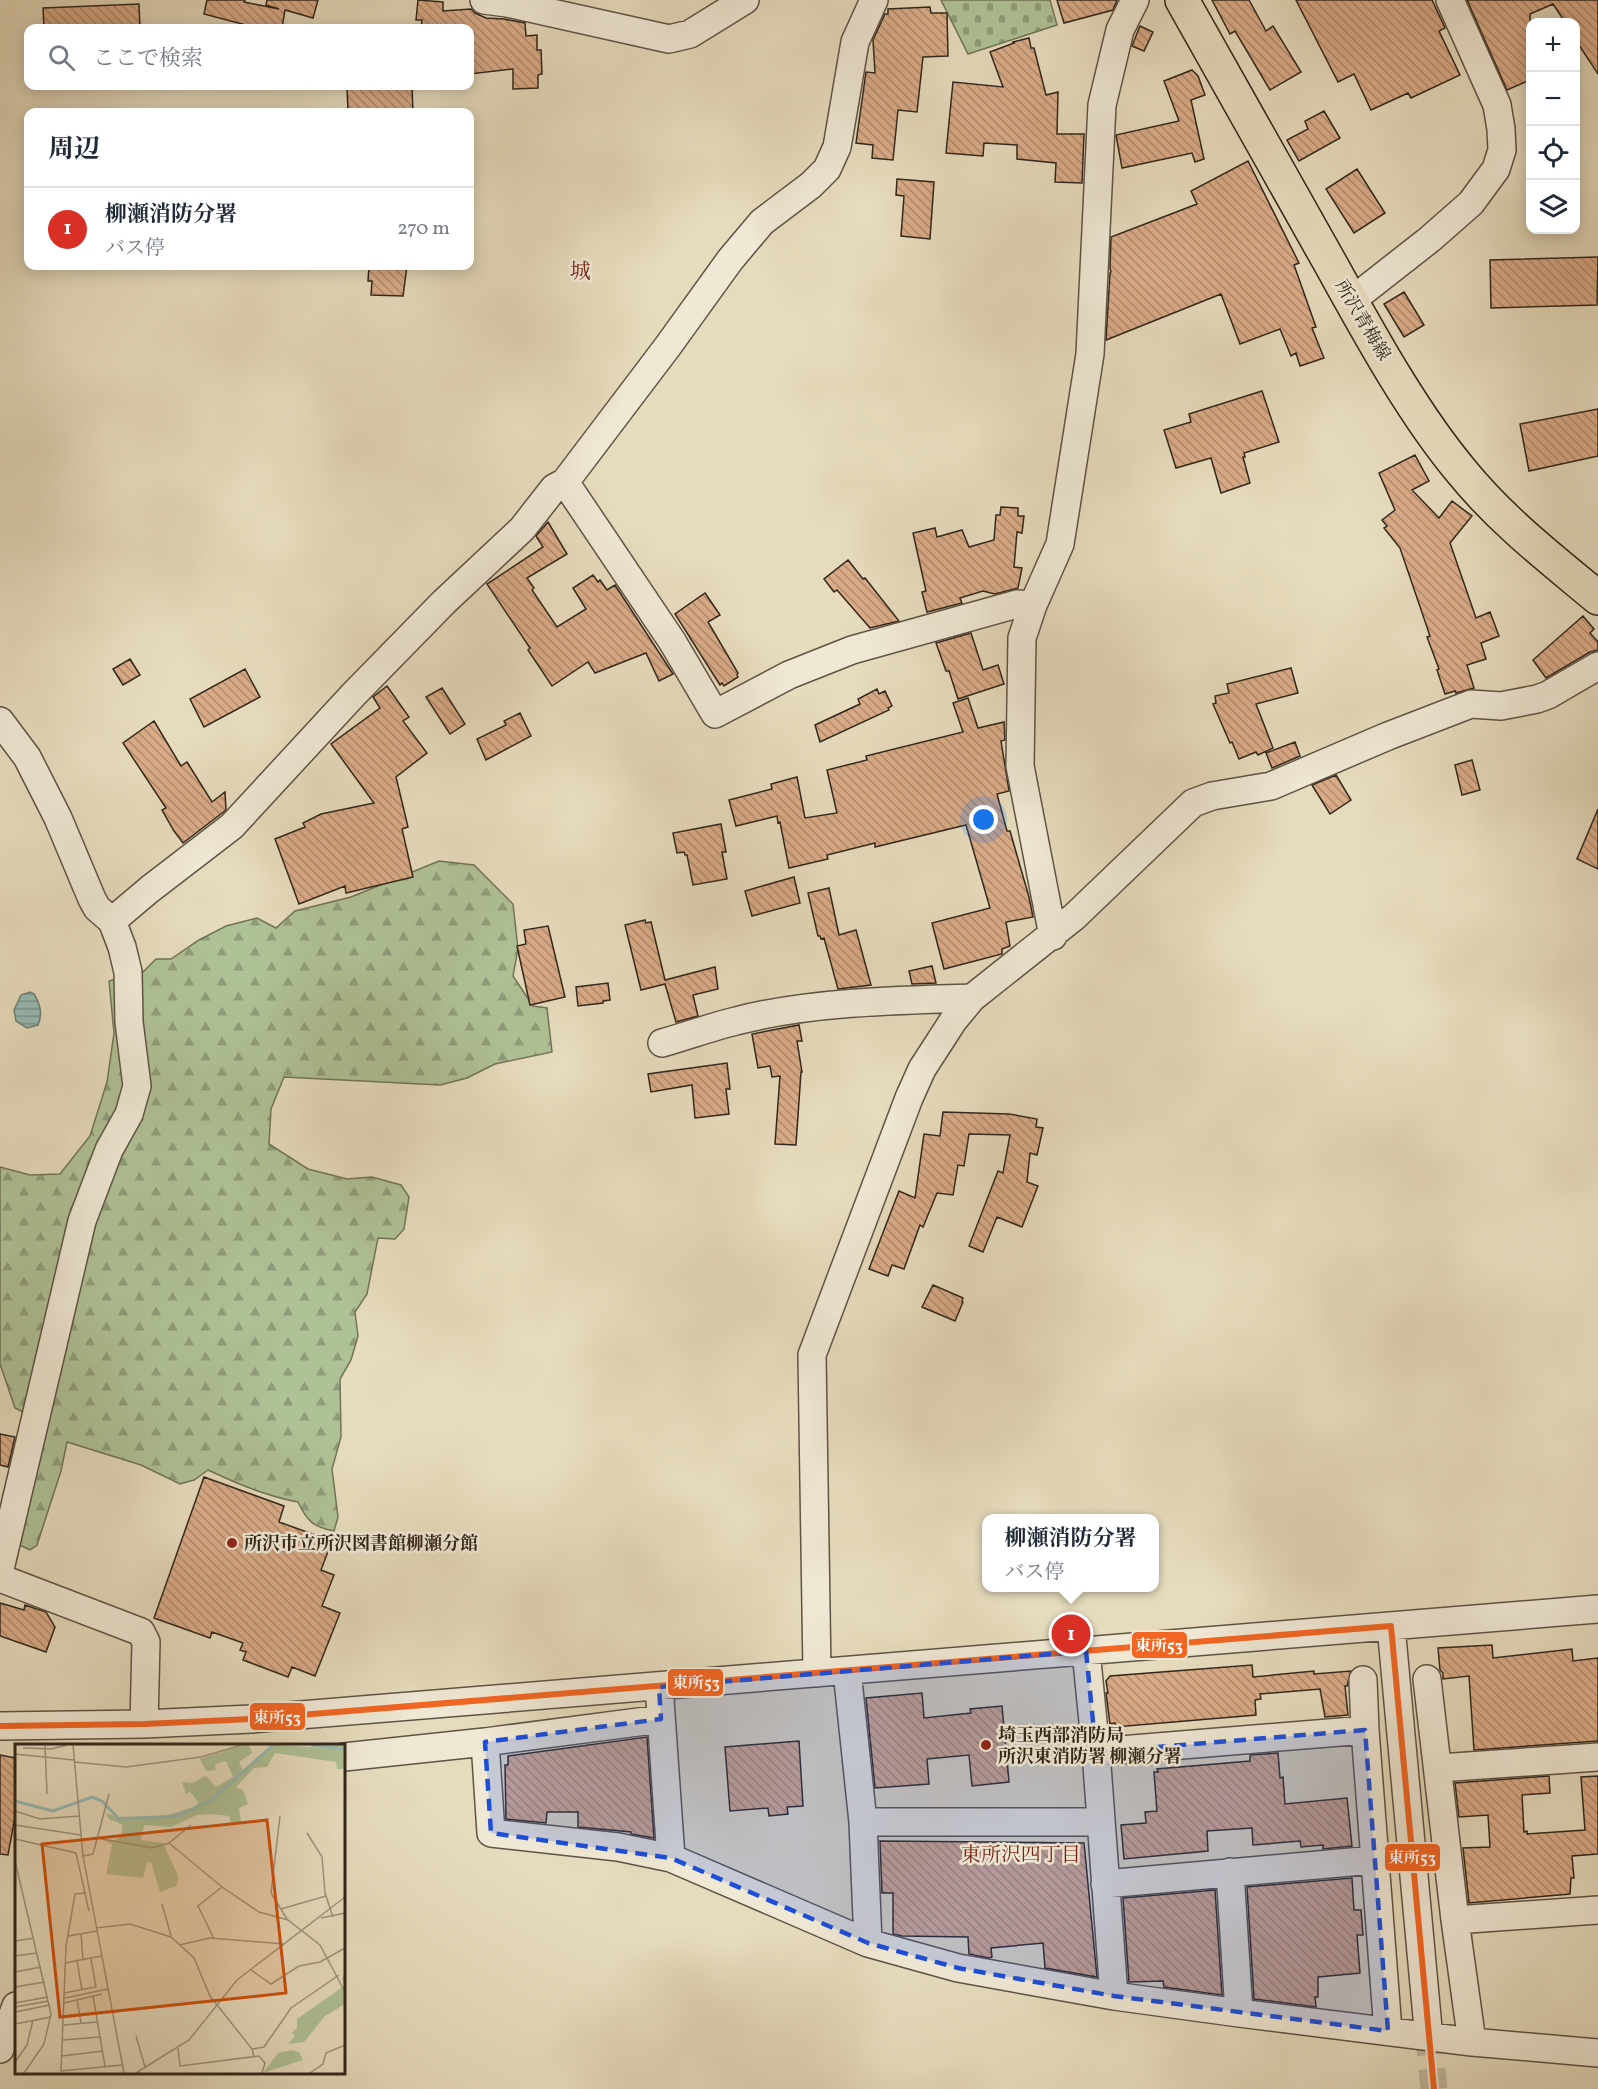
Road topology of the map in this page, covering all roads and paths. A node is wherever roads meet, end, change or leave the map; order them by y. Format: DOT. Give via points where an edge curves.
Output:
graph roads {
  1 [pos="484,0"];
  2 [pos="745,0"];
  3 [pos="874,0"];
  4 [pos="1135,0"];
  5 [pos="1182,0"];
  6 [pos="1450,0"];
  7 [pos="1351,301"];
  8 [pos="565,482"];
  9 [pos="1598,598"];
  10 [pos="1033,605"];
  11 [pos="1598,666"];
  12 [pos="0,721"];
  13 [pos="112,921"];
  14 [pos="1053,936"];
  15 [pos="972,999"];
  16 [pos="662,1043"];
  17 [pos="0,1569"];
  18 [pos="0,1578"];
  19 [pos="1598,1609"];
  20 [pos="1391,1626"];
  21 [pos="1086,1651"];
  22 [pos="847,1671"];
  23 [pos="817,1673"];
  24 [pos="1427,1678"];
  25 [pos="1363,1680"];
  26 [pos="659,1687"];
  27 [pos="662,1719"];
  28 [pos="144,1724"];
  29 [pos="0,1726"];
  30 [pos="1365,1730"];
  31 [pos="485,1742"];
  32 [pos="1096,1752"];
  33 [pos="345,1757"];
  34 [pos="1598,1758"];
  35 [pos="1439,1768"];
  36 [pos="863,1822"];
  37 [pos="1100,1822"];
  38 [pos="671,1858"];
  39 [pos="1374,1860"];
  40 [pos="1230,1872"];
  41 [pos="1106,1884"];
  42 [pos="1598,1910"];
  43 [pos="1455,1920"];
  44 [pos="868,1943"];
  45 [pos="1114,1996"];
  46 [pos="15,2009"];
  47 [pos="1239,2013"];
  48 [pos="1428,2028"];
  49 [pos="1388,2031"];
  50 [pos="1472,2042"];
  51 [pos="0,2049"];
  52 [pos="1598,2053"];
  1 -- 2 [label="street" via="669,39 690,34"];
  3 -- 8 [label="street" via="855,42 837,147 827,169 762,222 730,260"];
  4 -- 10 [label="street" via="1120,30 1102,105 1090,354 1060,544"];
  5 -- 7 [label="main road, 所沢青梅線"];
  6 -- 7 [label="street" via="1497,105 1502,150 1496,169 1471,203"];
  7 -- 9 [label="main road, 所沢青梅線" via="1433,435 1462,472 1500,515"];
  8 -- 10 [label="street" via="716,714 789,675 852,650 1017,604"];
  8 -- 13 [label="street" via="554,488 522,529 354,694 232,826"];
  10 -- 14 [label="street" via="1022,638 1020,766"];
  11 -- 14 [label="street" via="1548,696 1501,706 1471,704 1271,786 1193,803"];
  12 -- 13 [label="street" via="27,757 97,908"];
  13 -- 17 [label="street" via="128,972 137,1086 129,1114 109,1150 82,1221"];
  14 -- 15 [label="street"];
  15 -- 16 [label="street" via="789,1011 737,1020"];
  15 -- 23 [label="street" via="953,1021 917,1079 812,1355"];
  18 -- 28 [label="street" via="141,1632 146,1642"];
  19 -- 20 [label="street"];
  20 -- 21 [label="street"];
  20 -- 48 [label="street"];
  21 -- 22 [label="street"];
  21 -- 32 [label="street"];
  22 -- 23 [label="street"];
  22 -- 36 [label="street"];
  23 -- 26 [label="street"];
  24 -- 35 [label="street"];
  25 -- 30 [label="street"];
  26 -- 27 [label="street"];
  26 -- 28 [label="street"];
  27 -- 31 [label="street"];
  27 -- 38 [label="street"];
  28 -- 29 [label="street"];
  30 -- 32 [label="street"];
  30 -- 39 [label="street"];
  31 -- 33 [label="street"];
  31 -- 38 [label="street" via="491,1833 618,1847"];
  32 -- 37 [label="street"];
  34 -- 35 [label="street"];
  35 -- 43 [label="street"];
  36 -- 37 [label="street"];
  36 -- 44 [label="street"];
  37 -- 41 [label="street"];
  38 -- 44 [label="street"];
  39 -- 40 [label="street"];
  39 -- 49 [label="street"];
  40 -- 41 [label="street"];
  40 -- 47 [label="street"];
  41 -- 45 [label="street"];
  42 -- 43 [label="street"];
  43 -- 50 [label="street"];
  44 -- 45 [label="street" via="958,1968"];
  45 -- 47 [label="street"];
  46 -- 51 [label="street"];
  47 -- 49 [label="street"];
  49 -- 50 [label="street"];
  50 -- 52 [label="street"];
}
